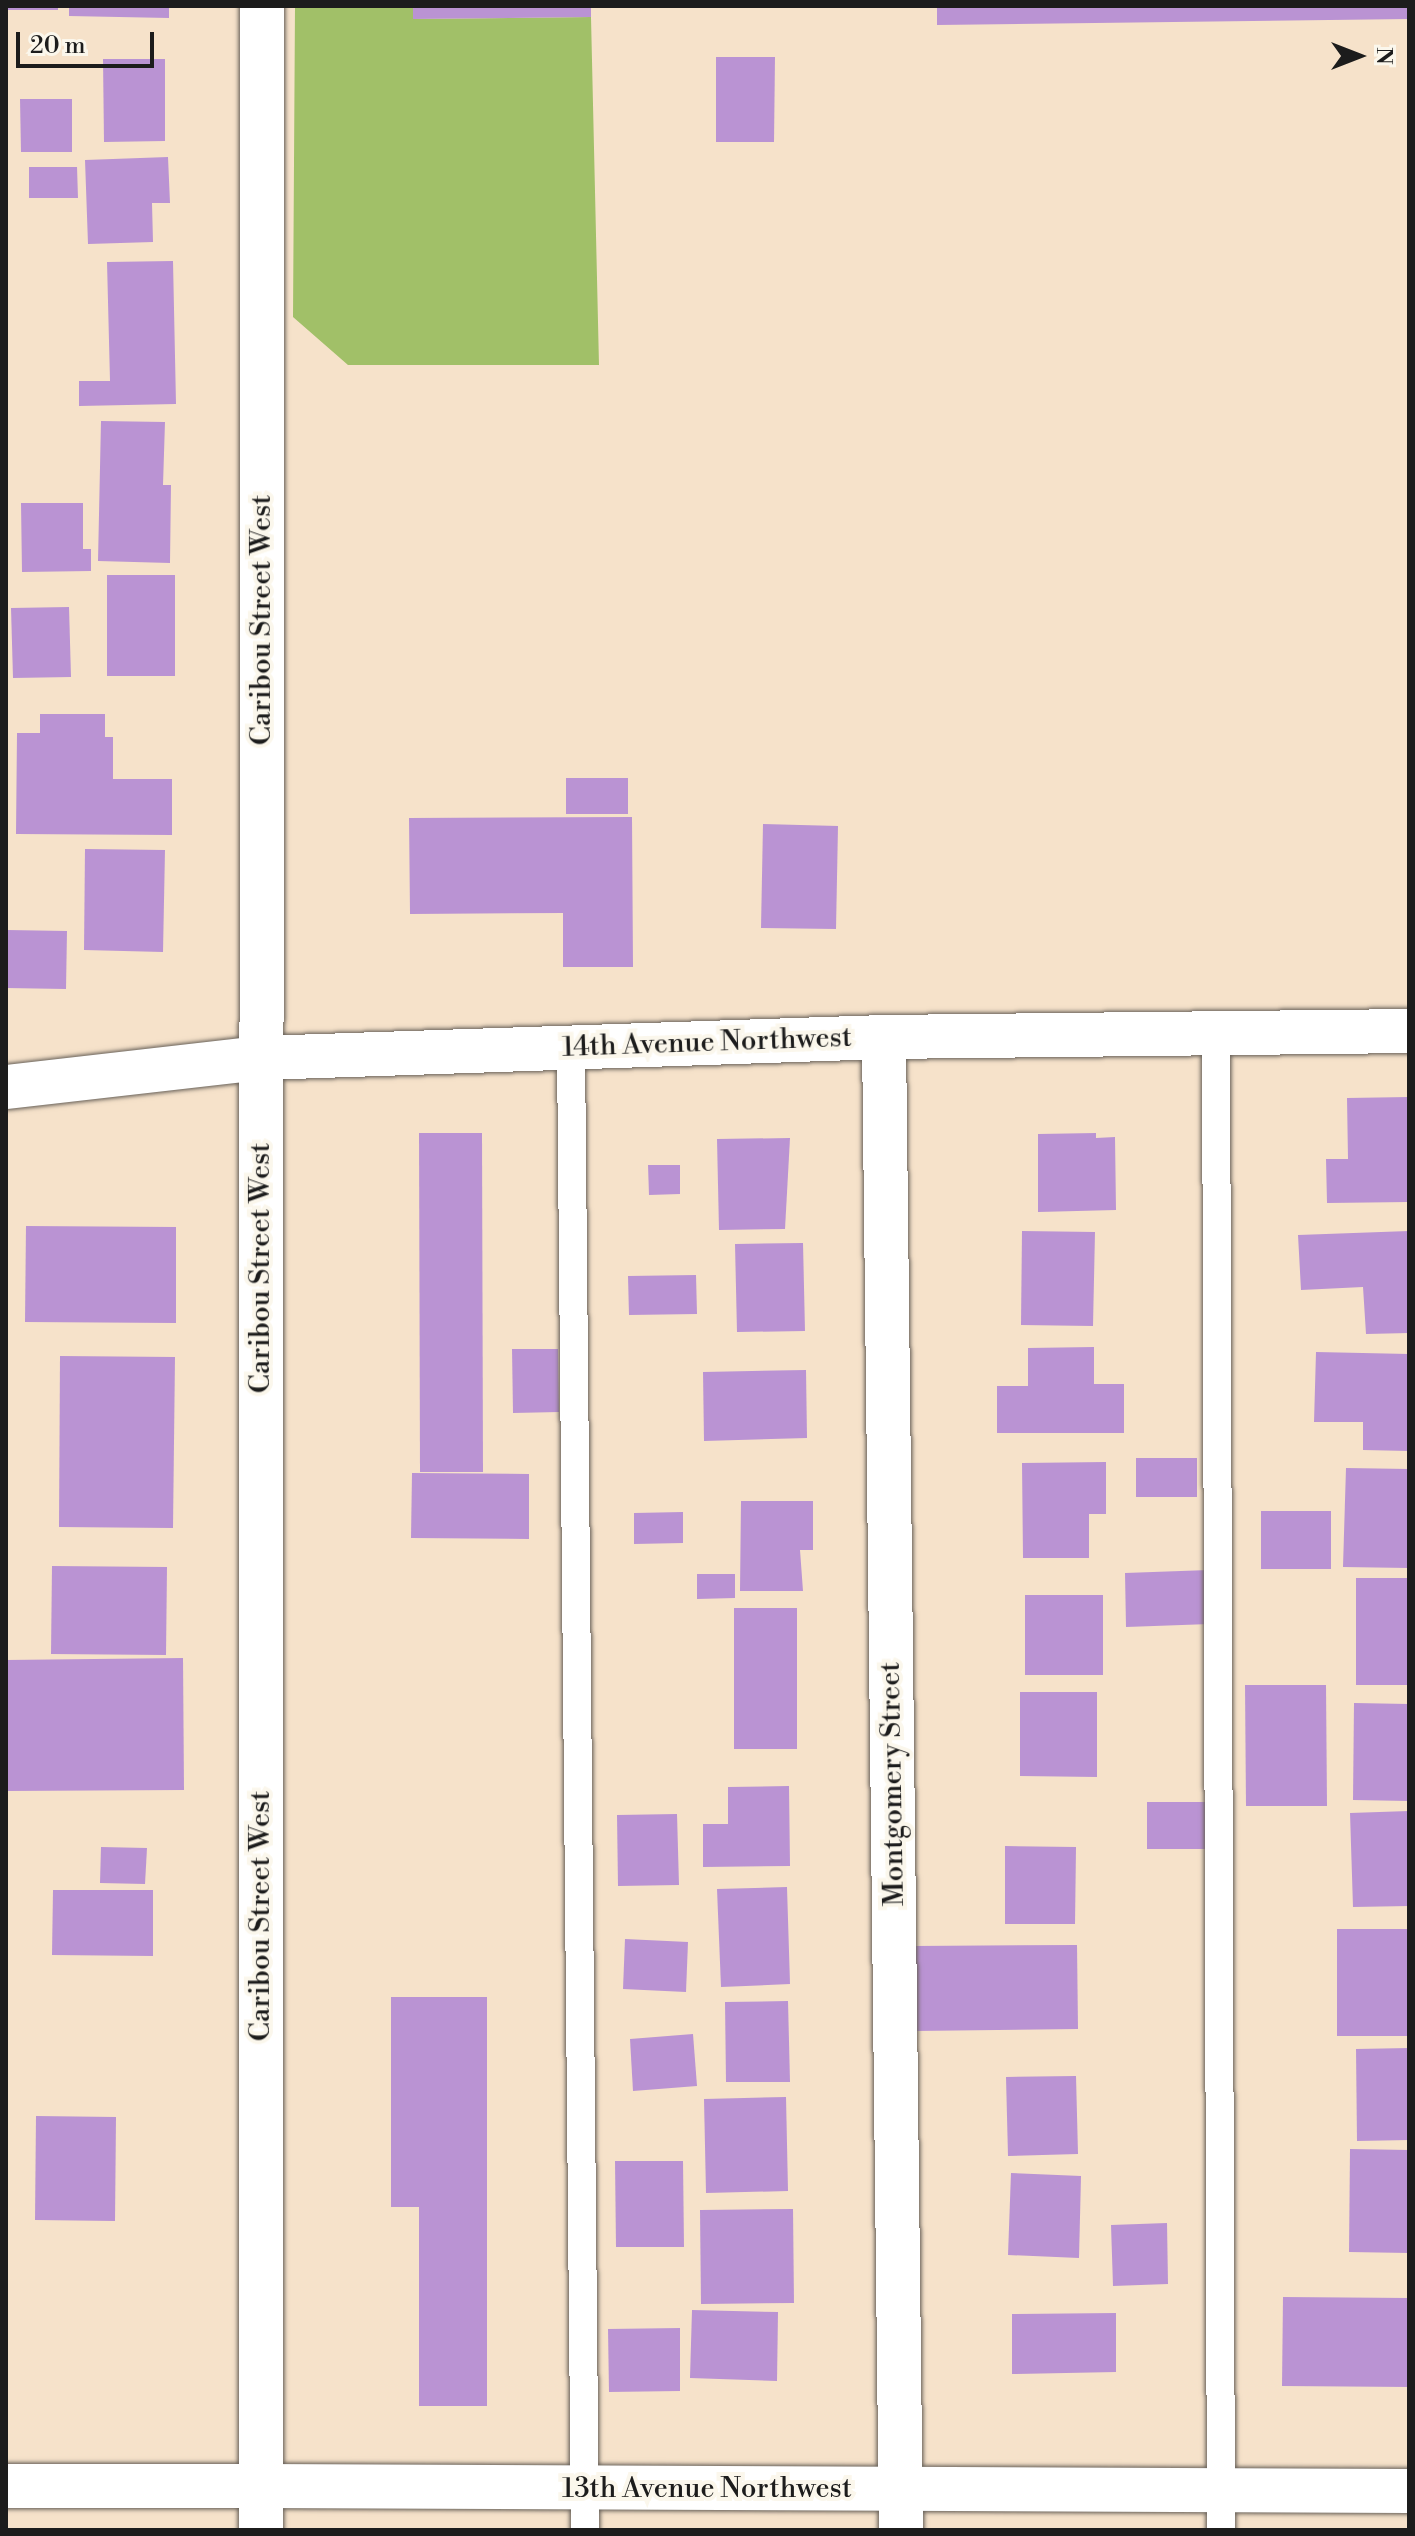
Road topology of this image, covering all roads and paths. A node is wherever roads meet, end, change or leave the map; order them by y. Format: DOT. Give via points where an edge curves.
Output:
graph roads {
  1 [pos="262,6"];
  2 [pos="1409,1031"];
  3 [pos="1216,1032"];
  4 [pos="884,1037"];
  5 [pos="571,1048"];
  6 [pos="261,1058"];
  7 [pos="6,1087"];
  8 [pos="6,2486"];
  9 [pos="261,2486"];
  10 [pos="1409,2491"];
  11 [pos="585,2509"];
  12 [pos="901,2510"];
  13 [pos="1221,2510"];
  14 [pos="261,2530"];
  1 -- 6 [label="street, Caribou Street West"];
  2 -- 3 [label="street, 14th Avenue Northwest"];
  3 -- 4 [label="street, 14th Avenue Northwest"];
  3 -- 13 [label="lane"];
  4 -- 5 [label="street, 14th Avenue Northwest"];
  4 -- 12 [label="street, Montgomery Street"];
  5 -- 6 [label="street, 14th Avenue Northwest"];
  5 -- 11 [label="lane"];
  6 -- 7 [label="street, 14th Avenue Northwest"];
  6 -- 9 [label="street, Caribou Street West"];
  8 -- 9 [label="street, 13th Avenue Northwest"];
  9 -- 11 [label="street, 13th Avenue Northwest"];
  9 -- 14 [label="street, Caribou Street West"];
  10 -- 13 [label="street, 13th Avenue Northwest"];
  11 -- 12 [label="street, 13th Avenue Northwest"];
  12 -- 13 [label="street, 13th Avenue Northwest"];
}
